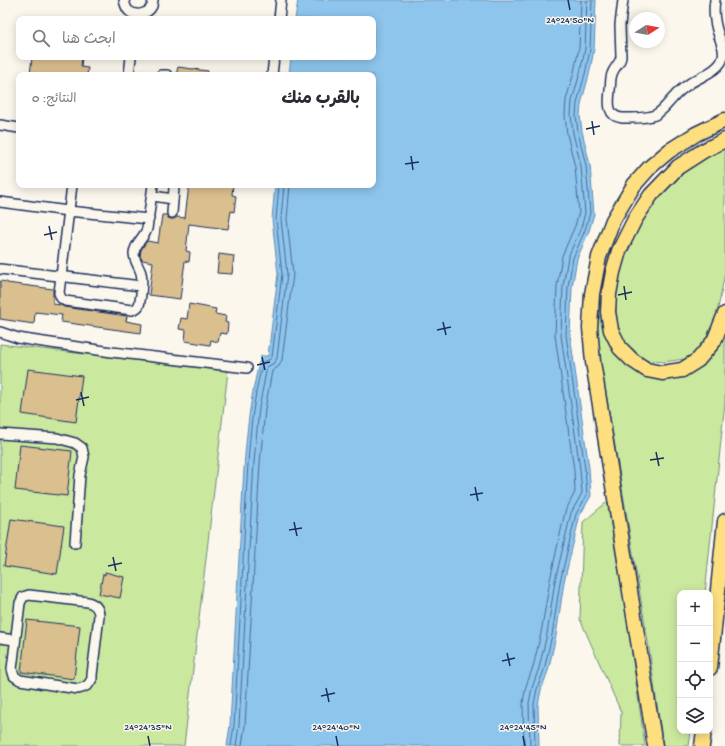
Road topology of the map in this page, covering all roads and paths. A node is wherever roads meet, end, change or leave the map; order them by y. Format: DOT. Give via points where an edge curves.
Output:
graph roads {
  1 [pos="124,0"];
  2 [pos="153,0"];
  3 [pos="282,0"];
  4 [pos="623,0"];
  5 [pos="715,0"];
  6 [pos="134,16"];
  7 [pos="137,16"];
  8 [pos="279,16"];
  9 [pos="130,60"];
  10 [pos="274,60"];
  11 [pos="128,72"];
  12 [pos="272,72"];
  13 [pos="725,120"];
  14 [pos="0,125"];
  15 [pos="16,128"];
  16 [pos="725,140"];
  17 [pos="72,188"];
  18 [pos="153,188"];
  19 [pos="174,188"];
  20 [pos="152,196"];
  21 [pos="173,199"];
  22 [pos="0,202"];
  23 [pos="68,211"];
  24 [pos="172,213"];
  25 [pos="149,219"];
  26 [pos="0,269"];
  27 [pos="60,276"];
  28 [pos="141,286"];
  29 [pos="725,314"];
  30 [pos="0,332"];
  31 [pos="247,368"];
  32 [pos="0,434"];
  33 [pos="725,521"];
  34 [pos="75,543"];
  35 [pos="0,638"];
  36 [pos="15,640"];
  37 [pos="711,662"];
  38 [pos="704,734"];
  39 [pos="656,746"];
  40 [pos="702,746"];
  1 -- 6 [label="lane" via="125,6"];
  2 -- 7 [label="lane" via="148,11"];
  3 -- 8 [label="lane"];
  4 -- 5 [label="lane" via="620,25 621,57 612,73 609,104 613,114 619,118 648,117 662,111 683,89 721,63 724,50 716,26"];
  9 -- 11 [label="lane"];
  10 -- 12 [label="lane"];
  13 -- 39 [label="highway" via="669,150 634,185 614,220 599,257 592,294 590,328 594,362"];
  14 -- 15 [label="lane"];
  16 -- 29 [label="highway" via="678,167 651,195 634,219 619,251 613,272 608,312 611,330 620,348 647,370 662,373 682,370 698,360 714,341"];
  17 -- 23 [label="lane"];
  18 -- 20 [label="lane"];
  19 -- 21 [label="lane"];
  20 -- 21 [label="lane"];
  20 -- 25 [label="lane"];
  21 -- 24 [label="lane"];
  22 -- 23 [label="lane"];
  23 -- 25 [label="lane"];
  23 -- 27 [label="lane"];
  25 -- 28 [label="lane" via="146,231 134,252 135,262 142,274"];
  26 -- 27 [label="lane"];
  27 -- 28 [label="lane"];
  27 -- 28 [label="lane" via="59,293 65,301 129,310 138,306"];
  30 -- 31 [label="lane" via="18,338 112,352"];
  32 -- 34 [label="lane" via="57,438 75,443 82,448 84,457 80,475"];
  33 -- 37 [label="highway"];
  35 -- 36 [label="lane"];
  36 -- 36 [label="lane" via="20,603 26,596 91,603 99,612 92,679 82,688 16,679 12,673"];
  38 -- 40 [label="highway"];
}
